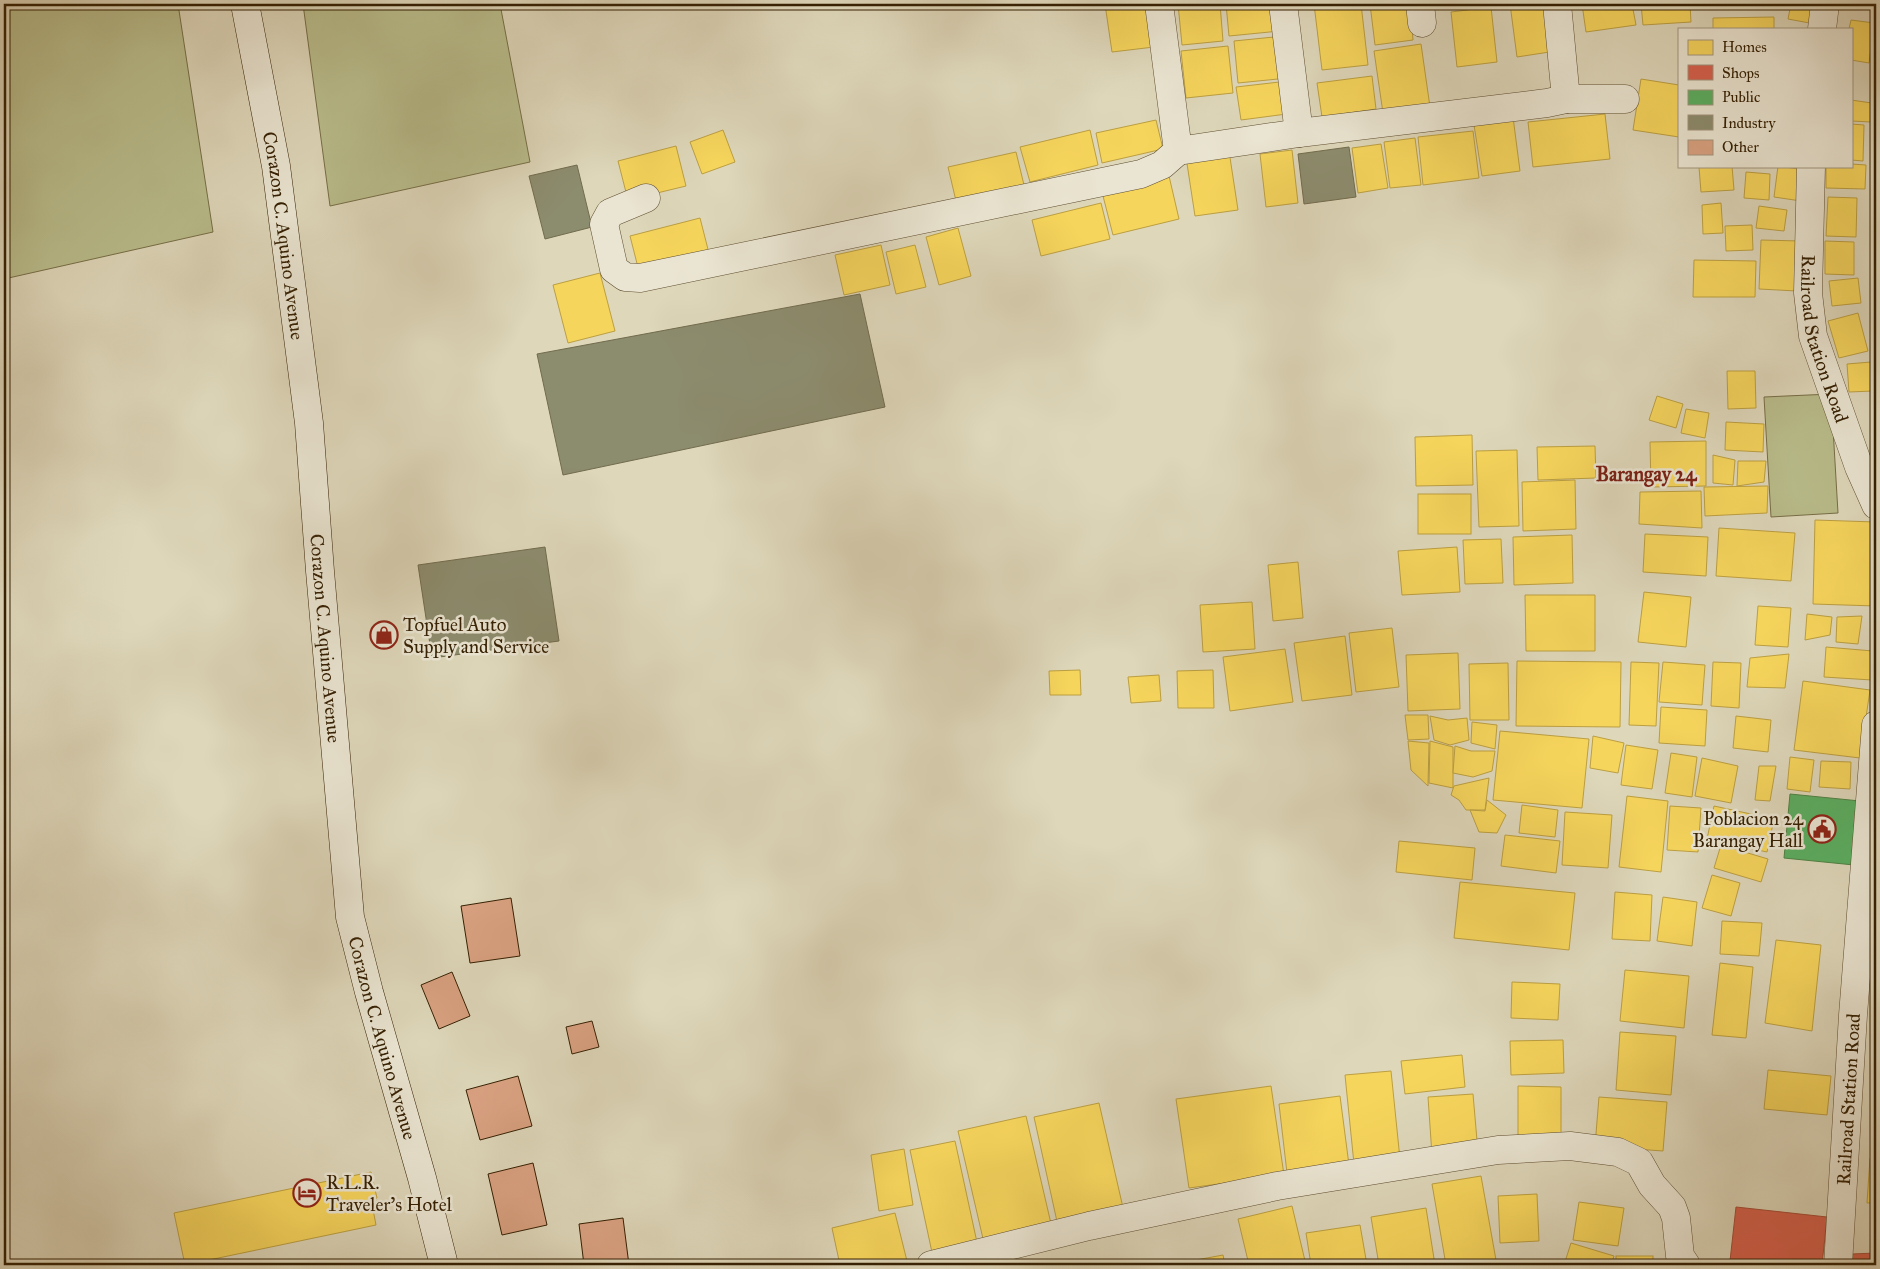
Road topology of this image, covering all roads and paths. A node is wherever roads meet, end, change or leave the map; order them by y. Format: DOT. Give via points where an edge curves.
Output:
graph roads {
  1 [pos="245,4"];
  2 [pos="1159,4"];
  3 [pos="1283,4"];
  4 [pos="1557,4"];
  5 [pos="1825,4"];
  6 [pos="1822,28"];
  7 [pos="1566,99"];
  8 [pos="1625,99"];
  9 [pos="1299,133"];
  10 [pos="1178,151"];
  11 [pos="1811,168"];
  12 [pos="646,198"];
  13 [pos="1876,505"];
  14 [pos="1876,725"];
  15 [pos="444,1265"];
  16 [pos="931,1265"];
  17 [pos="1686,1265"];
  18 [pos="1838,1265"];
  1 -- 15 [label="street, Corazon C. Aquino Avenue" via="276,166 309,423 350,917"];
  2 -- 10 [label="street"];
  3 -- 9 [label="street"];
  4 -- 7 [label="street"];
  5 -- 6 [label="street"];
  7 -- 8 [label="street"];
  7 -- 9 [label="street"];
  9 -- 10 [label="street"];
  10 -- 12 [label="street" via="1162,164 1141,174 640,278 625,277 614,269 604,224 610,213"];
  11 -- 13 [label="street, Railroad Station Road" via="1808,293 1813,336 1859,467"];
  14 -- 18 [label="street, Railroad Station Road" via="1853,1015"];
  16 -- 17 [label="street" via="1089,1226 1277,1186 1498,1150 1570,1146 1618,1152 1639,1162 1652,1185 1672,1207 1680,1256"];
}
